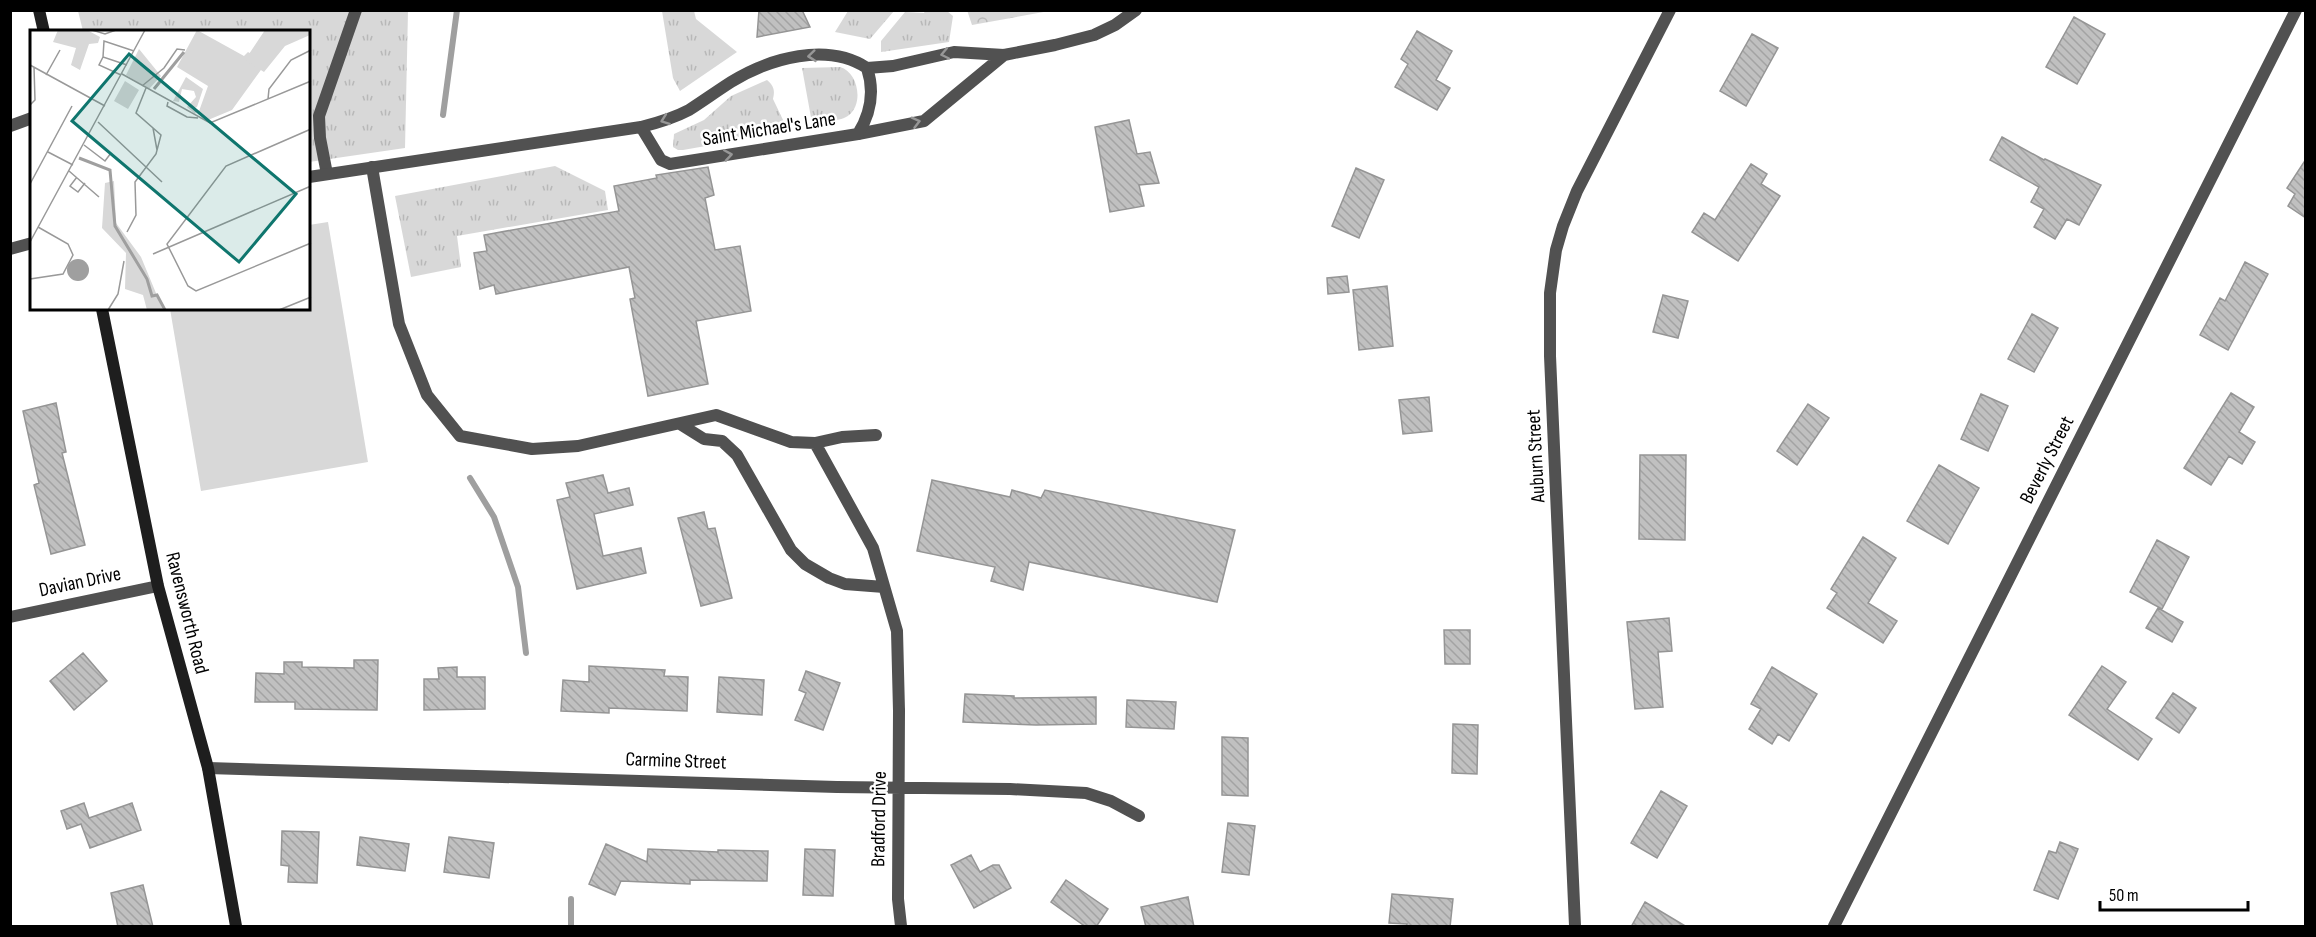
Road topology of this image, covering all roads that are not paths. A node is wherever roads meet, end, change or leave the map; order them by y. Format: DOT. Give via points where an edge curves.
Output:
graph roads {
  1 [pos="39,10"];
  2 [pos="356,10"];
  3 [pos="1136,10"];
  4 [pos="1670,10"];
  5 [pos="2296,10"];
  6 [pos="44,30"];
  7 [pos="1004,55"];
  8 [pos="867,68"];
  9 [pos="30,119"];
  10 [pos="10,126"];
  11 [pos="641,127"];
  12 [pos="858,134"];
  13 [pos="372,167"];
  14 [pos="327,174"];
  15 [pos="310,177"];
  16 [pos="30,244"];
  17 [pos="10,249"];
  18 [pos="102,310"];
  19 [pos="680,424"];
  20 [pos="876,435"];
  21 [pos="815,443"];
  22 [pos="158,586"];
  23 [pos="884,587"];
  24 [pos="10,617"];
  25 [pos="207,768"];
  26 [pos="900,787"];
  27 [pos="1139,816"];
  28 [pos="236,927"];
  29 [pos="901,927"];
  30 [pos="1575,927"];
  31 [pos="1834,927"];
  1 -- 6 [label="main road"];
  2 -- 14 [label="street" via="320,116"];
  3 -- 7 [label="street" via="1094,35"];
  4 -- 30 [label="street, Auburn Street" via="1577,191 1556,250 1550,293"];
  5 -- 31 [label="street, Beverly Street"];
  7 -- 8 [label="street, one-way" via="954,52"];
  12 -- 7 [label="street, one-way" via="924,121"];
  8 -- 11 [label="street, Saint Michael's Lane, one-way" via="849,57 826,54 789,59 733,80 677,115"];
  8 -- 12 [label="street, Saint Michael's Lane" via="871,102"];
  9 -- 10 [label="street"];
  11 -- 12 [label="street, Saint Michael's Lane, one-way" via="661,160 670,164"];
  11 -- 13 [label="street, Saint Michael's Lane"];
  13 -- 14 [label="street, Saint Michael's Lane"];
  13 -- 19 [label="street" via="399,324 428,395 460,436 532,449 578,446"];
  14 -- 15 [label="street, Saint Michael's Lane"];
  16 -- 17 [label="street"];
  18 -- 22 [label="main road, Ravensworth Road"];
  19 -- 21 [label="street" via="716,415 792,442"];
  19 -- 23 [label="street" via="704,439 722,441 738,455 791,550 806,564 846,585"];
  20 -- 21 [label="street"];
  21 -- 23 [label="street, Bradford Drive" via="873,548"];
  22 -- 24 [label="street, Davian Drive"];
  22 -- 25 [label="main road, Ravensworth Road"];
  23 -- 26 [label="street, Bradford Drive" via="897,631"];
  25 -- 26 [label="street, Carmine Street"];
  25 -- 28 [label="main road, Ravensworth Road"];
  26 -- 27 [label="street, Carmine Street" via="1086,794 1111,801"];
  26 -- 29 [label="street, Bradford Drive"];
}
